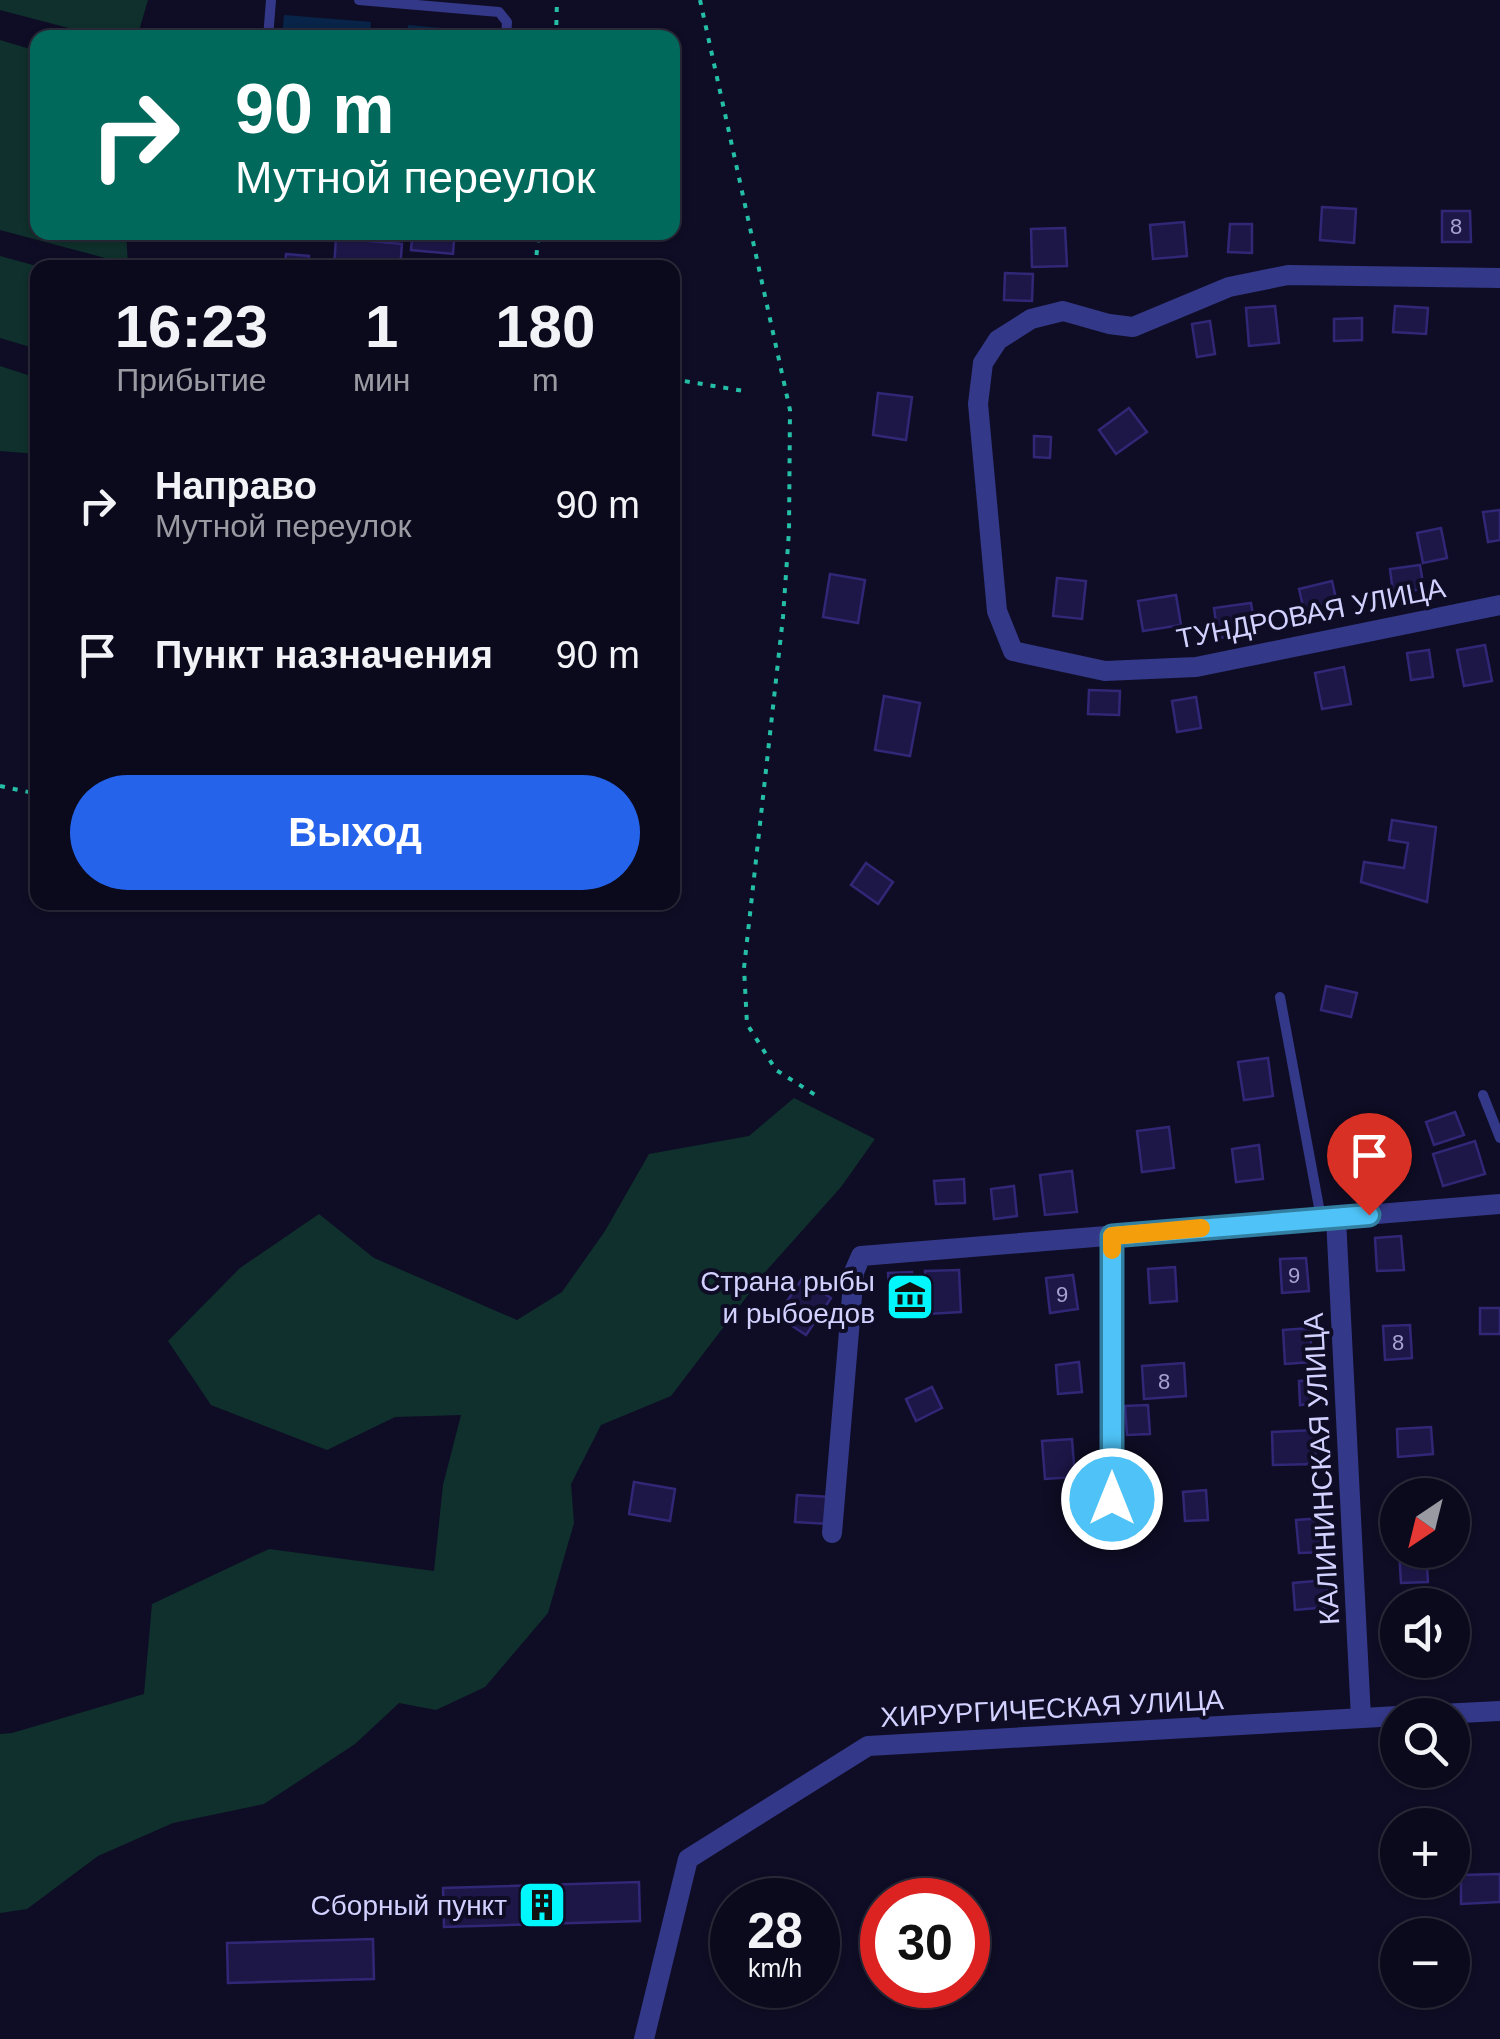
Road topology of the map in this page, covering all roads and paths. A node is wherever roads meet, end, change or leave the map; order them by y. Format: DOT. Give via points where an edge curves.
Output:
graph roads {
  1 [pos="271,0"];
  2 [pos="359,0"];
  3 [pos="557,0"];
  4 [pos="700,0"];
  5 [pos="269,30"];
  6 [pos="506,30"];
  7 [pos="556,30"];
  8 [pos="1500,278"];
  9 [pos="680,380"];
  10 [pos="744,390"];
  11 [pos="1500,605"];
  12 [pos="0,786"];
  13 [pos="30,792"];
  14 [pos="1280,997"];
  15 [pos="1483,1095"];
  16 [pos="818,1096"];
  17 [pos="1500,1138"];
  18 [pos="1500,1204"];
  19 [pos="1329,1218"];
  20 [pos="1112,1236"];
  21 [pos="1112,1499"];
  22 [pos="832,1533"];
  23 [pos="1500,1710"];
  24 [pos="1470,1712"];
  25 [pos="1380,1717"];
  26 [pos="1361,1718"];
  27 [pos="644,2039"];
  1 -- 5 [label="lane"];
  2 -- 6 [label="lane" via="499,12"];
  3 -- 7 [label="path"];
  4 -- 16 [label="path" via="790,410 789,531 744,968 747,1024 776,1070"];
  8 -- 11 [label="street, ТУНДРОВАЯ УЛИЦА" via="1288,275 1229,287 1133,327 1063,310 1031,319 998,340 983,362 978,404 997,611 1013,651 1105,671 1196,667"];
  9 -- 10 [label="path"];
  12 -- 13 [label="path"];
  14 -- 19 [label="lane"];
  15 -- 17 [label="lane"];
  18 -- 19 [label="street"];
  19 -- 20 [label="street"];
  19 -- 26 [label="street, КАЛИНИНСКАЯ УЛИЦА"];
  20 -- 21 [label="street"];
  20 -- 22 [label="street" via="861,1256 854,1272"];
  23 -- 24 [label="street"];
  25 -- 26 [label="street, ХИРУРГИЧЕСКАЯ УЛИЦА"];
  26 -- 27 [label="street, ХИРУРГИЧЕСКАЯ УЛИЦА" via="868,1746 688,1859"];
}
